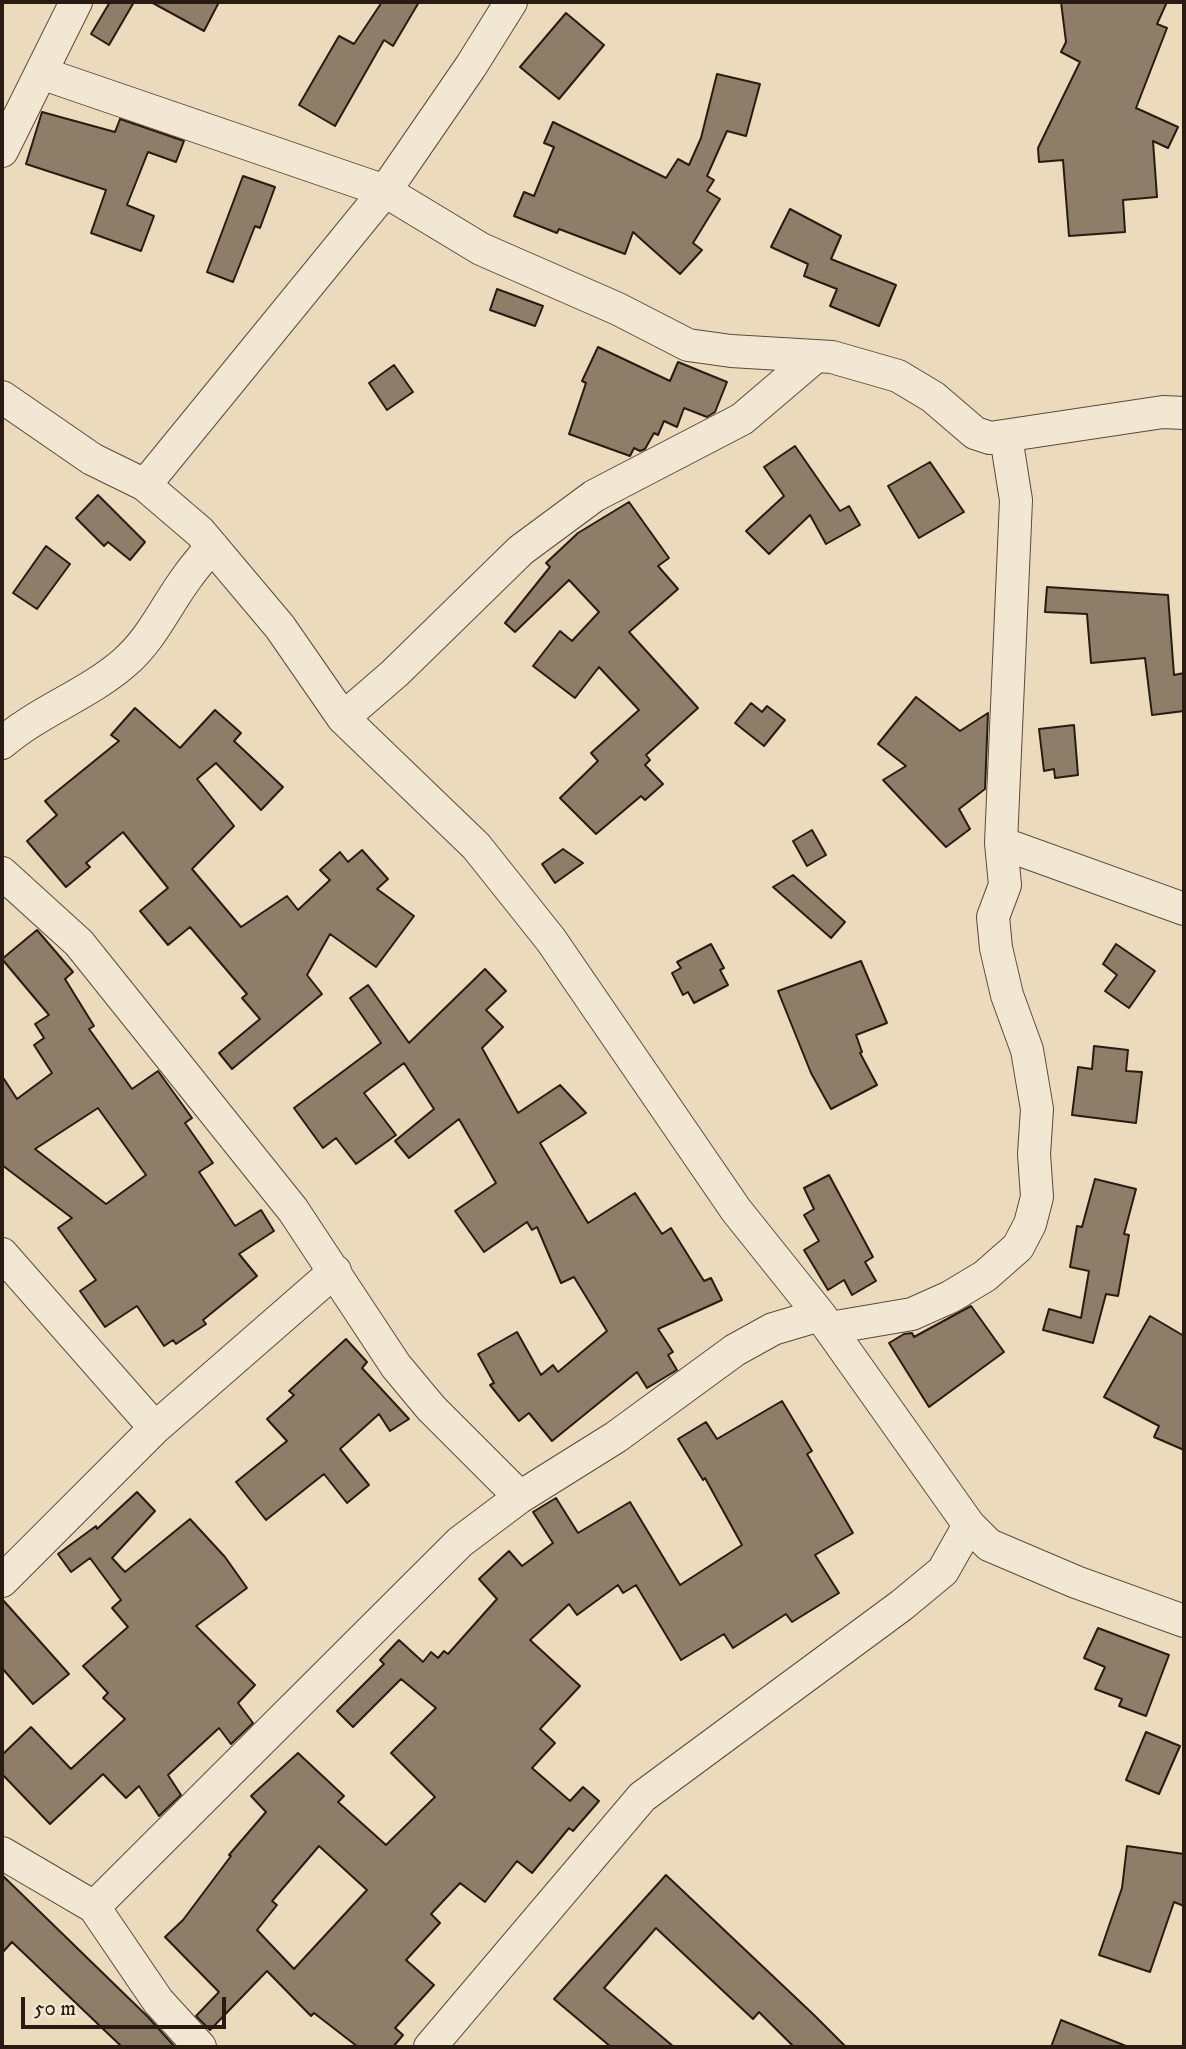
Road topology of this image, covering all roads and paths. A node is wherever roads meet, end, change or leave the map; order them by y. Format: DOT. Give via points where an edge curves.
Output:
graph roads {
  1 [pos="76,2"];
  2 [pos="510,2"];
  3 [pos="41,73"];
  4 [pos="2,150"];
  5 [pos="385,191"];
  6 [pos="816,356"];
  7 [pos="2,397"];
  8 [pos="1184,412"];
  9 [pos="1006,437"];
  10 [pos="145,485"];
  11 [pos="212,546"];
  12 [pos="343,718"];
  13 [pos="2,743"];
  14 [pos="1001,843"];
  15 [pos="2,873"];
  16 [pos="1184,909"];
  17 [pos="2,1254"];
  18 [pos="335,1271"];
  19 [pos="825,1321"];
  20 [pos="155,1428"];
  21 [pos="520,1497"];
  22 [pos="970,1525"];
  23 [pos="2,1581"];
  24 [pos="1184,1620"];
  25 [pos="2,1853"];
  26 [pos="94,1908"];
  27 [pos="200,2047"];
  28 [pos="430,2047"];
  1 -- 3 [label="street"];
  2 -- 5 [label="street"];
  3 -- 4 [label="street"];
  3 -- 5 [label="street"];
  5 -- 6 [label="street" via="481,249 688,345"];
  5 -- 10 [label="street"];
  6 -- 9 [label="street" via="898,376 933,397 975,433"];
  6 -- 12 [label="street" via="742,419 594,496 521,550"];
  7 -- 10 [label="street" via="92,459"];
  8 -- 9 [label="street"];
  9 -- 14 [label="street" via="1016,500"];
  10 -- 11 [label="street"];
  11 -- 12 [label="street" via="280,627"];
  11 -- 13 [label="street" via="157,628 124,663"];
  12 -- 19 [label="street" via="476,846 551,940 736,1210"];
  14 -- 16 [label="street"];
  14 -- 19 [label="street" via="1005,885 993,917 996,948 1027,1050 1037,1109 1037,1197 1030,1224 1018,1247 985,1276 950,1297 912,1314"];
  15 -- 18 [label="street" via="79,943 293,1210"];
  17 -- 20 [label="street"];
  18 -- 20 [label="street"];
  18 -- 21 [label="street" via="396,1366"];
  19 -- 21 [label="street" via="773,1329 735,1350 615,1437"];
  19 -- 22 [label="street"];
  20 -- 23 [label="street"];
  21 -- 26 [label="street" via="460,1542"];
  22 -- 24 [label="street" via="989,1545"];
  22 -- 28 [label="street" via="943,1571 902,1605 642,1797"];
  25 -- 26 [label="street"];
  26 -- 27 [label="street" via="158,2001"];
}
